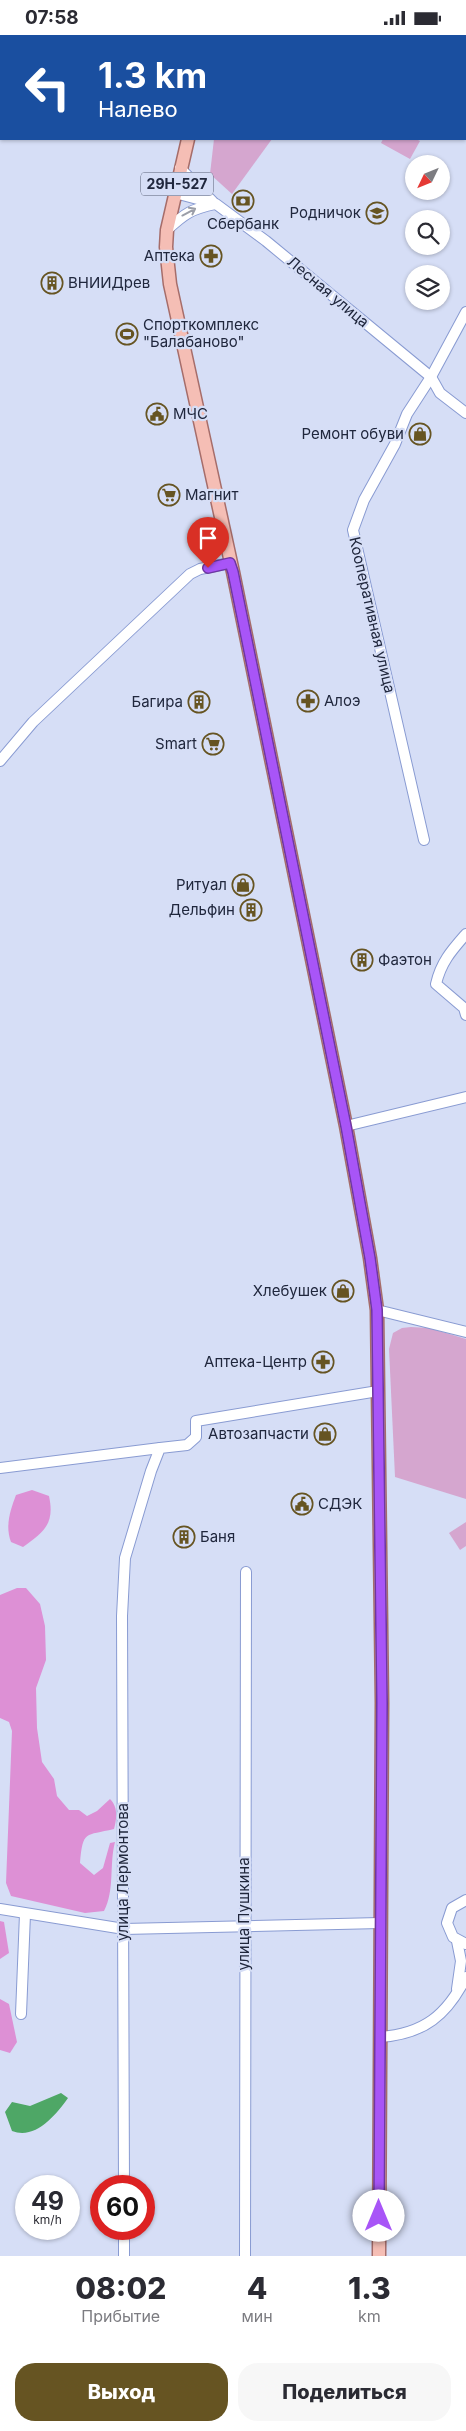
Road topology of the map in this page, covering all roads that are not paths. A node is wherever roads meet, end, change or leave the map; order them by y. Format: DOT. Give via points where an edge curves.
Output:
graph roads {
  1 [pos="188,140"];
  2 [pos="180,168"];
  3 [pos="175,193"];
  4 [pos="216,204"];
  5 [pos="168,230"];
  6 [pos="466,312"];
  7 [pos="431,377"];
  8 [pos="466,413"];
  9 [pos="230,563"];
  10 [pos="0,761"];
  11 [pos="424,839"];
  12 [pos="466,934"];
  13 [pos="466,1015"];
  14 [pos="466,1097"];
  15 [pos="346,1126"];
  16 [pos="377,1310"];
  17 [pos="466,1332"];
  18 [pos="378,1391"];
  19 [pos="160,1448"];
  20 [pos="0,1468"];
  21 [pos="246,1572"];
  22 [pos="466,1900"];
  23 [pos="0,1909"];
  24 [pos="26,1914"];
  25 [pos="380,1923"];
  26 [pos="244,1927"];
  27 [pos="124,1929"];
  28 [pos="461,1943"];
  29 [pos="466,1977"];
  30 [pos="456,1998"];
  31 [pos="21,2014"];
  32 [pos="380,2037"];
  33 [pos="124,2175"];
  34 [pos="124,2240"];
  35 [pos="124,2256"];
  36 [pos="244,2256"];
  37 [pos="379,2256"];
  1 -- 2 [label="main road, 29Н-527"];
  2 -- 3 [label="main road, 29Н-527"];
  2 -- 4 [label="street"];
  3 -- 4 [label="street, Лесная улица"];
  3 -- 5 [label="main road, 29Н-527"];
  5 -- 4 [label="street, one-way" via="184,214"];
  4 -- 7 [label="street, Лесная улица" via="266,241"];
  5 -- 9 [label="main road, 29Н-527" via="166,247 170,284"];
  6 -- 7 [label="street, Кооперативная улица"];
  7 -- 8 [label="street, Лесная улица" via="440,393"];
  7 -- 11 [label="street, Кооперативная улица" via="407,414 395,444 364,500 353,530"];
  9 -- 10 [label="street" via="190,574 33,722"];
  9 -- 15 [label="main road, 29Н-527"];
  12 -- 13 [label="street" via="446,957 436,984 464,1008"];
  14 -- 15 [label="street"];
  15 -- 16 [label="main road, 29Н-527"];
  16 -- 17 [label="street"];
  16 -- 18 [label="main road, 29Н-527"];
  18 -- 19 [label="street" via="196,1421 196,1437 187,1445"];
  18 -- 25 [label="main road, 29Н-527" via="382,1703"];
  19 -- 20 [label="street"];
  19 -- 27 [label="street, улица Лермонтова" via="125,1558 122,1616"];
  21 -- 26 [label="street, улица Пушкина"];
  22 -- 28 [label="street" via="452,1908 447,1917 448,1928"];
  23 -- 24 [label="street"];
  24 -- 27 [label="street"];
  24 -- 31 [label="street"];
  25 -- 26 [label="street"];
  25 -- 32 [label="main road, 29Н-527"];
  26 -- 27 [label="street"];
  26 -- 36 [label="street, улица Пушкина"];
  27 -- 33 [label="street, улица Лермонтова"];
  28 -- 30 [label="street"];
  29 -- 30 [label="street"];
  30 -- 32 [label="street" via="430,2024"];
  32 -- 37 [label="main road, 29Н-527"];
  34 -- 35 [label="street"];
}
